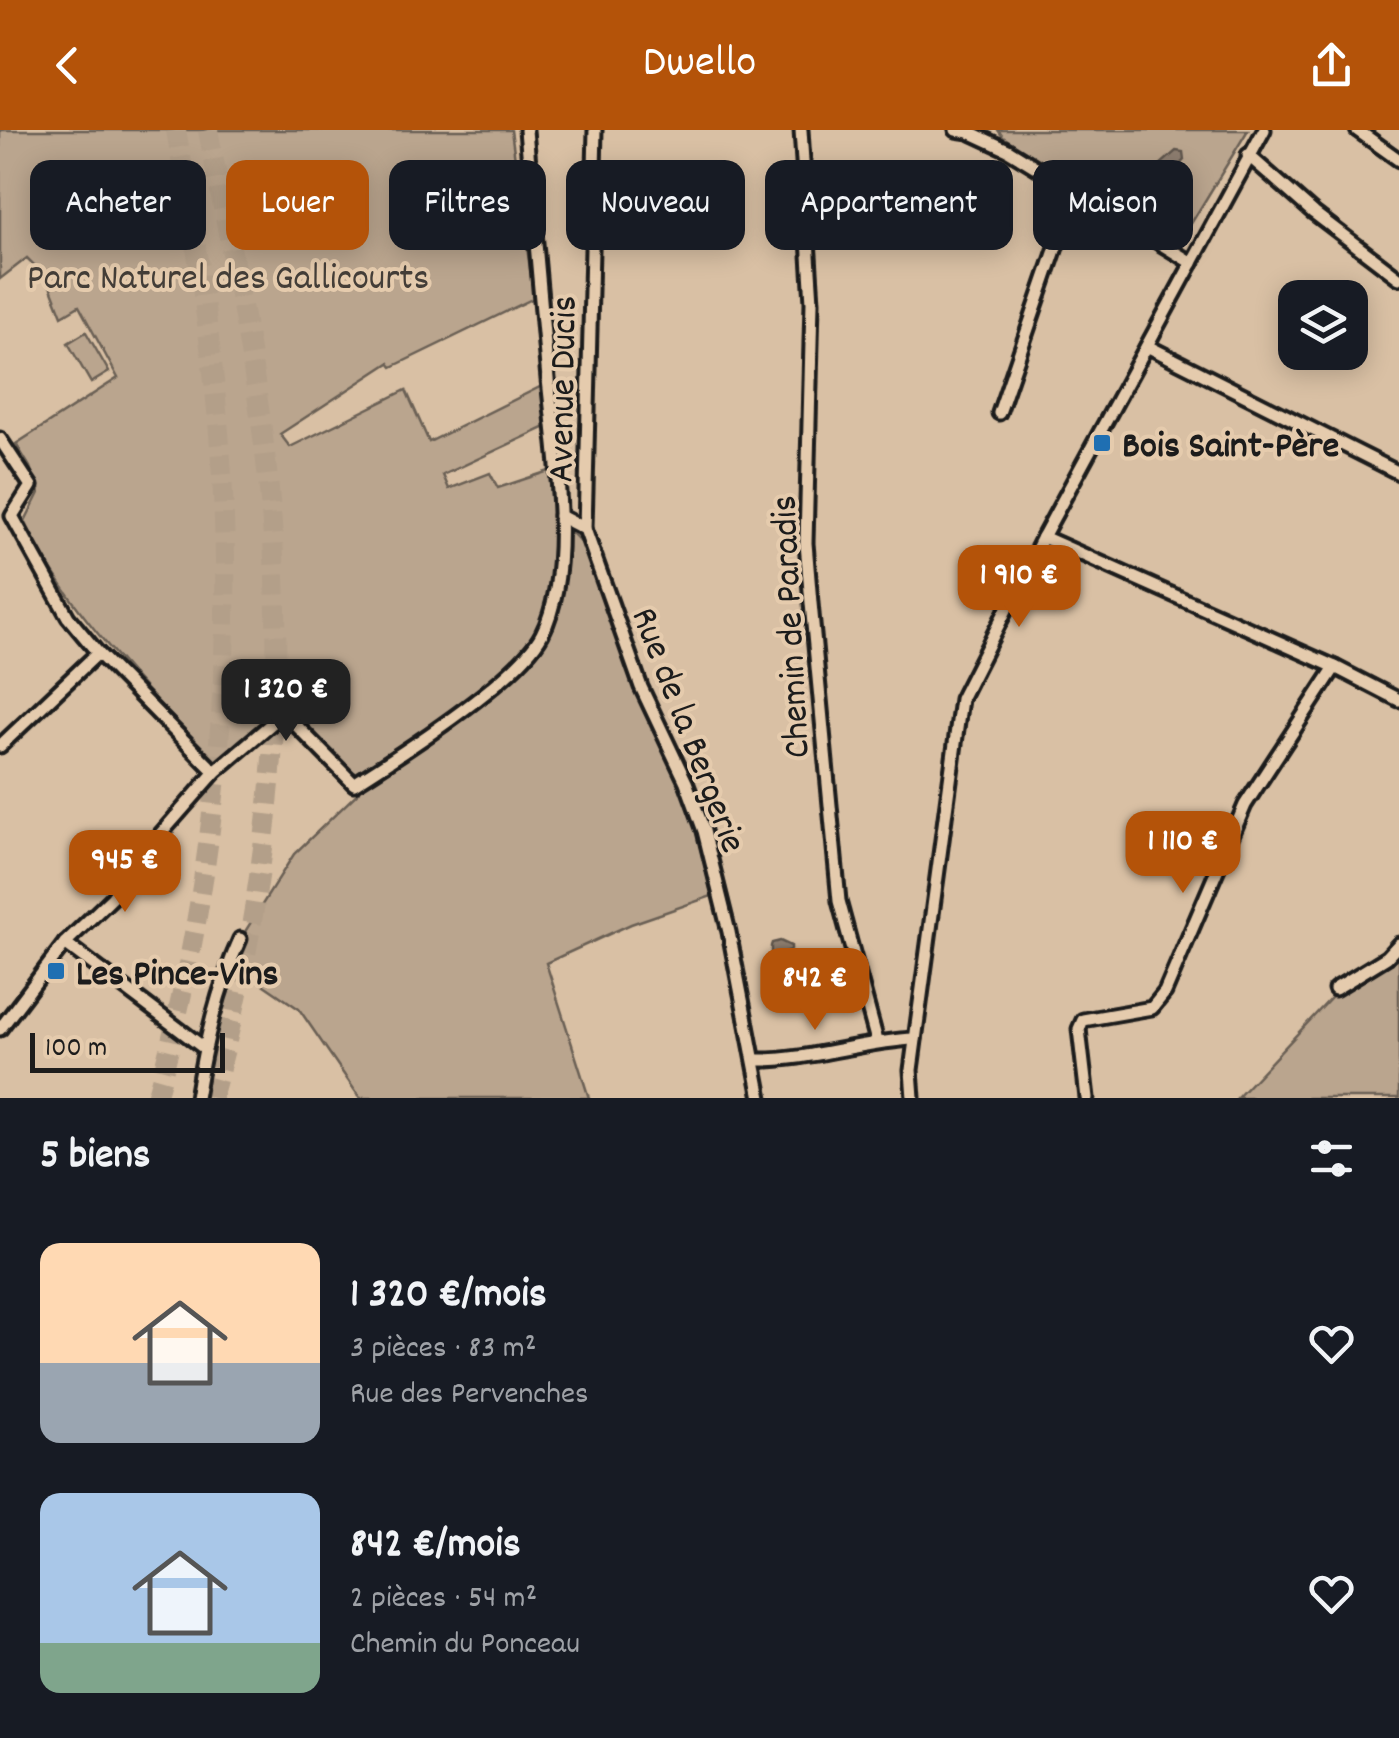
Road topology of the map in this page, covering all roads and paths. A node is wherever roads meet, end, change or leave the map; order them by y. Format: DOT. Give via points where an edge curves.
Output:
graph roads {
  1 [pos="526,130"];
  2 [pos="595,130"];
  3 [pos="956,130"];
  4 [pos="1264,130"];
  5 [pos="1357,130"];
  6 [pos="802,137"];
  7 [pos="1248,154"];
  8 [pos="1399,160"];
  9 [pos="1033,164"];
  10 [pos="1055,250"];
  11 [pos="1172,250"];
  12 [pos="1192,263"];
  13 [pos="1399,278"];
  14 [pos="1147,346"];
  15 [pos="999,413"];
  16 [pos="0,439"];
  17 [pos="1399,473"];
  18 [pos="560,516"];
  19 [pos="585,530"];
  20 [pos="1043,537"];
  21 [pos="98,653"];
  22 [pos="1335,667"];
  23 [pos="1399,700"];
  24 [pos="0,746"];
  25 [pos="215,772"];
  26 [pos="240,939"];
  27 [pos="66,942"];
  28 [pos="1399,944"];
  29 [pos="1335,989"];
  30 [pos="0,1029"];
  31 [pos="915,1039"];
  32 [pos="877,1041"];
  33 [pos="204,1048"];
  34 [pos="756,1060"];
  35 [pos="196,1098"];
  36 [pos="761,1098"];
  37 [pos="913,1098"];
  38 [pos="1088,1098"];
  1 -- 18 [label="street"];
  2 -- 19 [label="street, Avenue Ducis"];
  3 -- 9 [label="street"];
  4 -- 7 [label="street"];
  5 -- 8 [label="street"];
  6 -- 32 [label="street, Chemin de Paradis" via="812,302 806,543 839,901"];
  7 -- 12 [label="street"];
  7 -- 13 [label="street"];
  10 -- 15 [label="street"];
  11 -- 12 [label="street"];
  12 -- 14 [label="street"];
  14 -- 17 [label="street"];
  14 -- 20 [label="street"];
  16 -- 21 [label="street" via="32,486 12,516 68,617"];
  18 -- 19 [label="street"];
  18 -- 25 [label="street" via="554,606 541,636 520,664 412,747 354,784 284,713"];
  19 -- 34 [label="street, Rue de la Bergerie" via="641,688 704,831"];
  20 -- 22 [label="street"];
  20 -- 31 [label="street" via="960,699"];
  21 -- 24 [label="street"];
  21 -- 25 [label="street"];
  22 -- 23 [label="street"];
  22 -- 38 [label="street" via="1245,805 1165,992 1152,1008 1083,1020"];
  25 -- 27 [label="street" via="112,898"];
  26 -- 33 [label="street"];
  27 -- 30 [label="street"];
  27 -- 33 [label="street"];
  28 -- 29 [label="street"];
  31 -- 32 [label="street"];
  31 -- 37 [label="street"];
  32 -- 34 [label="street"];
  33 -- 35 [label="street"];
  34 -- 36 [label="street, Rue de la Bergerie"];
}
